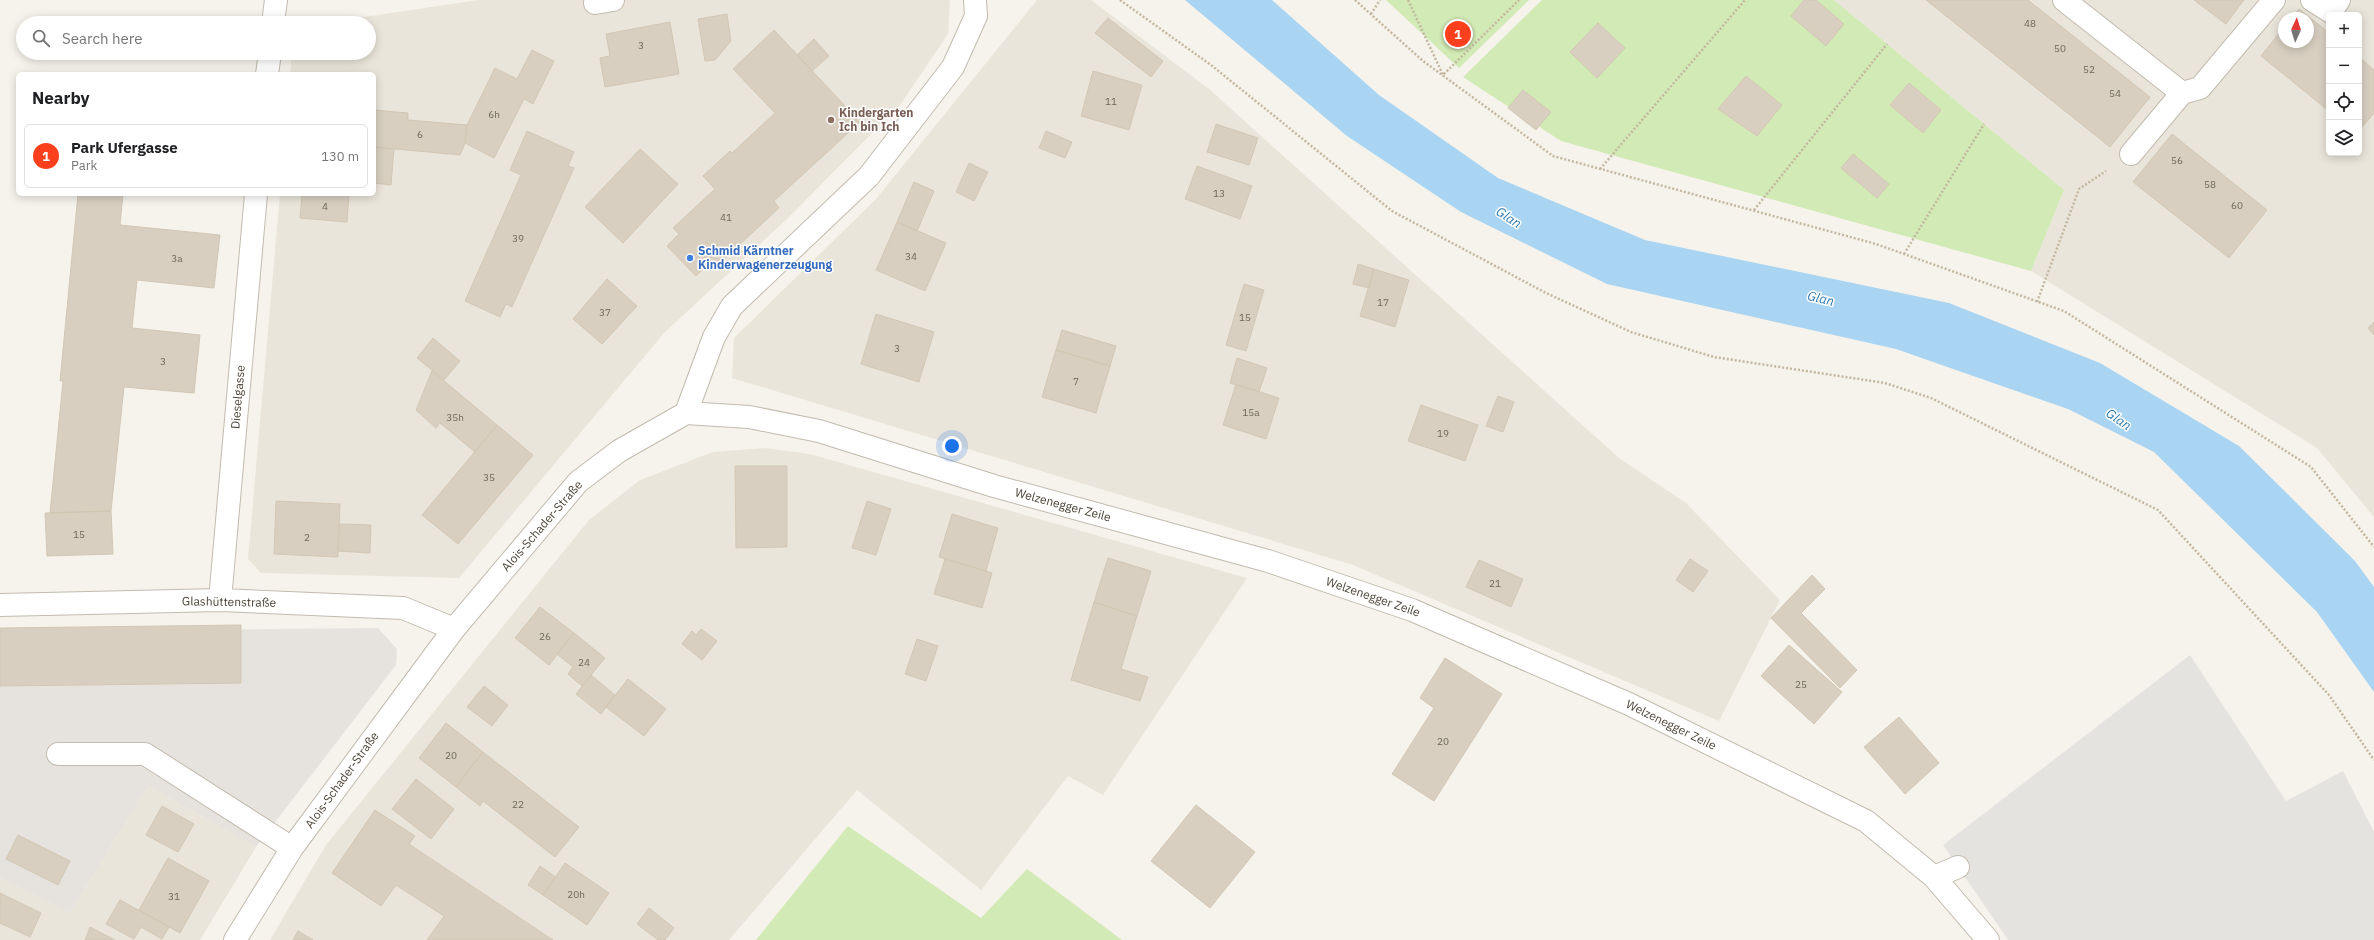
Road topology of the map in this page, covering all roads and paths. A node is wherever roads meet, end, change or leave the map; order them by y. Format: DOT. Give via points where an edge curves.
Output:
graph roads {
  1 [pos="276,0"];
  2 [pos="1120,0"];
  3 [pos="1355,0"];
  4 [pos="1380,0"];
  5 [pos="1408,0"];
  6 [pos="1519,0"];
  7 [pos="1745,0"];
  8 [pos="2064,0"];
  9 [pos="2274,0"];
  10 [pos="2312,0"];
  11 [pos="2339,0"];
  12 [pos="975,8"];
  13 [pos="1372,14"];
  14 [pos="274,16"];
  15 [pos="1887,44"];
  16 [pos="269,60"];
  17 [pos="267,72"];
  18 [pos="1443,75"];
  19 [pos="2182,93"];
  20 [pos="1984,124"];
  21 [pos="2131,154"];
  22 [pos="1600,169"];
  23 [pos="256,196"];
  24 [pos="1754,210"];
  25 [pos="1904,254"];
  26 [pos="2037,302"];
  27 [pos="686,413"];
  28 [pos="2374,547"];
  29 [pos="220,600"];
  30 [pos="0,605"];
  31 [pos="454,629"];
  32 [pos="58,754"];
  33 [pos="2374,760"];
  34 [pos="292,848"];
  35 [pos="1958,867"];
  36 [pos="1934,877"];
  37 [pos="235,940"];
  38 [pos="1988,940"];
  1 -- 14 [label="street"];
  2 -- 33 [label="path" via="1211,65 1392,211 1546,293 1630,332 1714,357 1884,383 1931,398 2158,510 2329,695"];
  3 -- 13 [label="path"];
  4 -- 13 [label="path"];
  5 -- 18 [label="path"];
  6 -- 18 [label="path"];
  7 -- 22 [label="path"];
  8 -- 19 [label="street"];
  9 -- 19 [label="street" via="2200,88"];
  10 -- 11 [label="street" via="2330,12"];
  12 -- 27 [label="street" via="953,67 868,176 732,306 714,337"];
  13 -- 18 [label="path" via="1423,61"];
  15 -- 24 [label="path"];
  16 -- 17 [label="street"];
  18 -- 22 [label="path" via="1553,156"];
  19 -- 21 [label="street"];
  20 -- 25 [label="path"];
  21 -- 26 [label="path" via="2079,189"];
  22 -- 24 [label="path"];
  23 -- 29 [label="street, Dieselgasse"];
  24 -- 25 [label="path"];
  25 -- 26 [label="path"];
  26 -- 28 [label="path" via="2064,311 2311,467"];
  27 -- 31 [label="street, Alois-Schader-Straße" via="619,451 578,482"];
  27 -- 36 [label="street, Welzenegger Zeile" via="749,417 819,431 994,486 1268,561 1412,610 1628,704 1866,821"];
  29 -- 30 [label="street, Glashüttenstraße"];
  29 -- 31 [label="street, Glashüttenstraße" via="403,608"];
  31 -- 34 [label="street, Alois-Schader-Straße"];
  32 -- 34 [label="street" via="145,754"];
  34 -- 37 [label="street, Alois-Schader-Straße"];
  35 -- 36 [label="street"];
  36 -- 38 [label="street, Welzenegger Zeile"];
}
